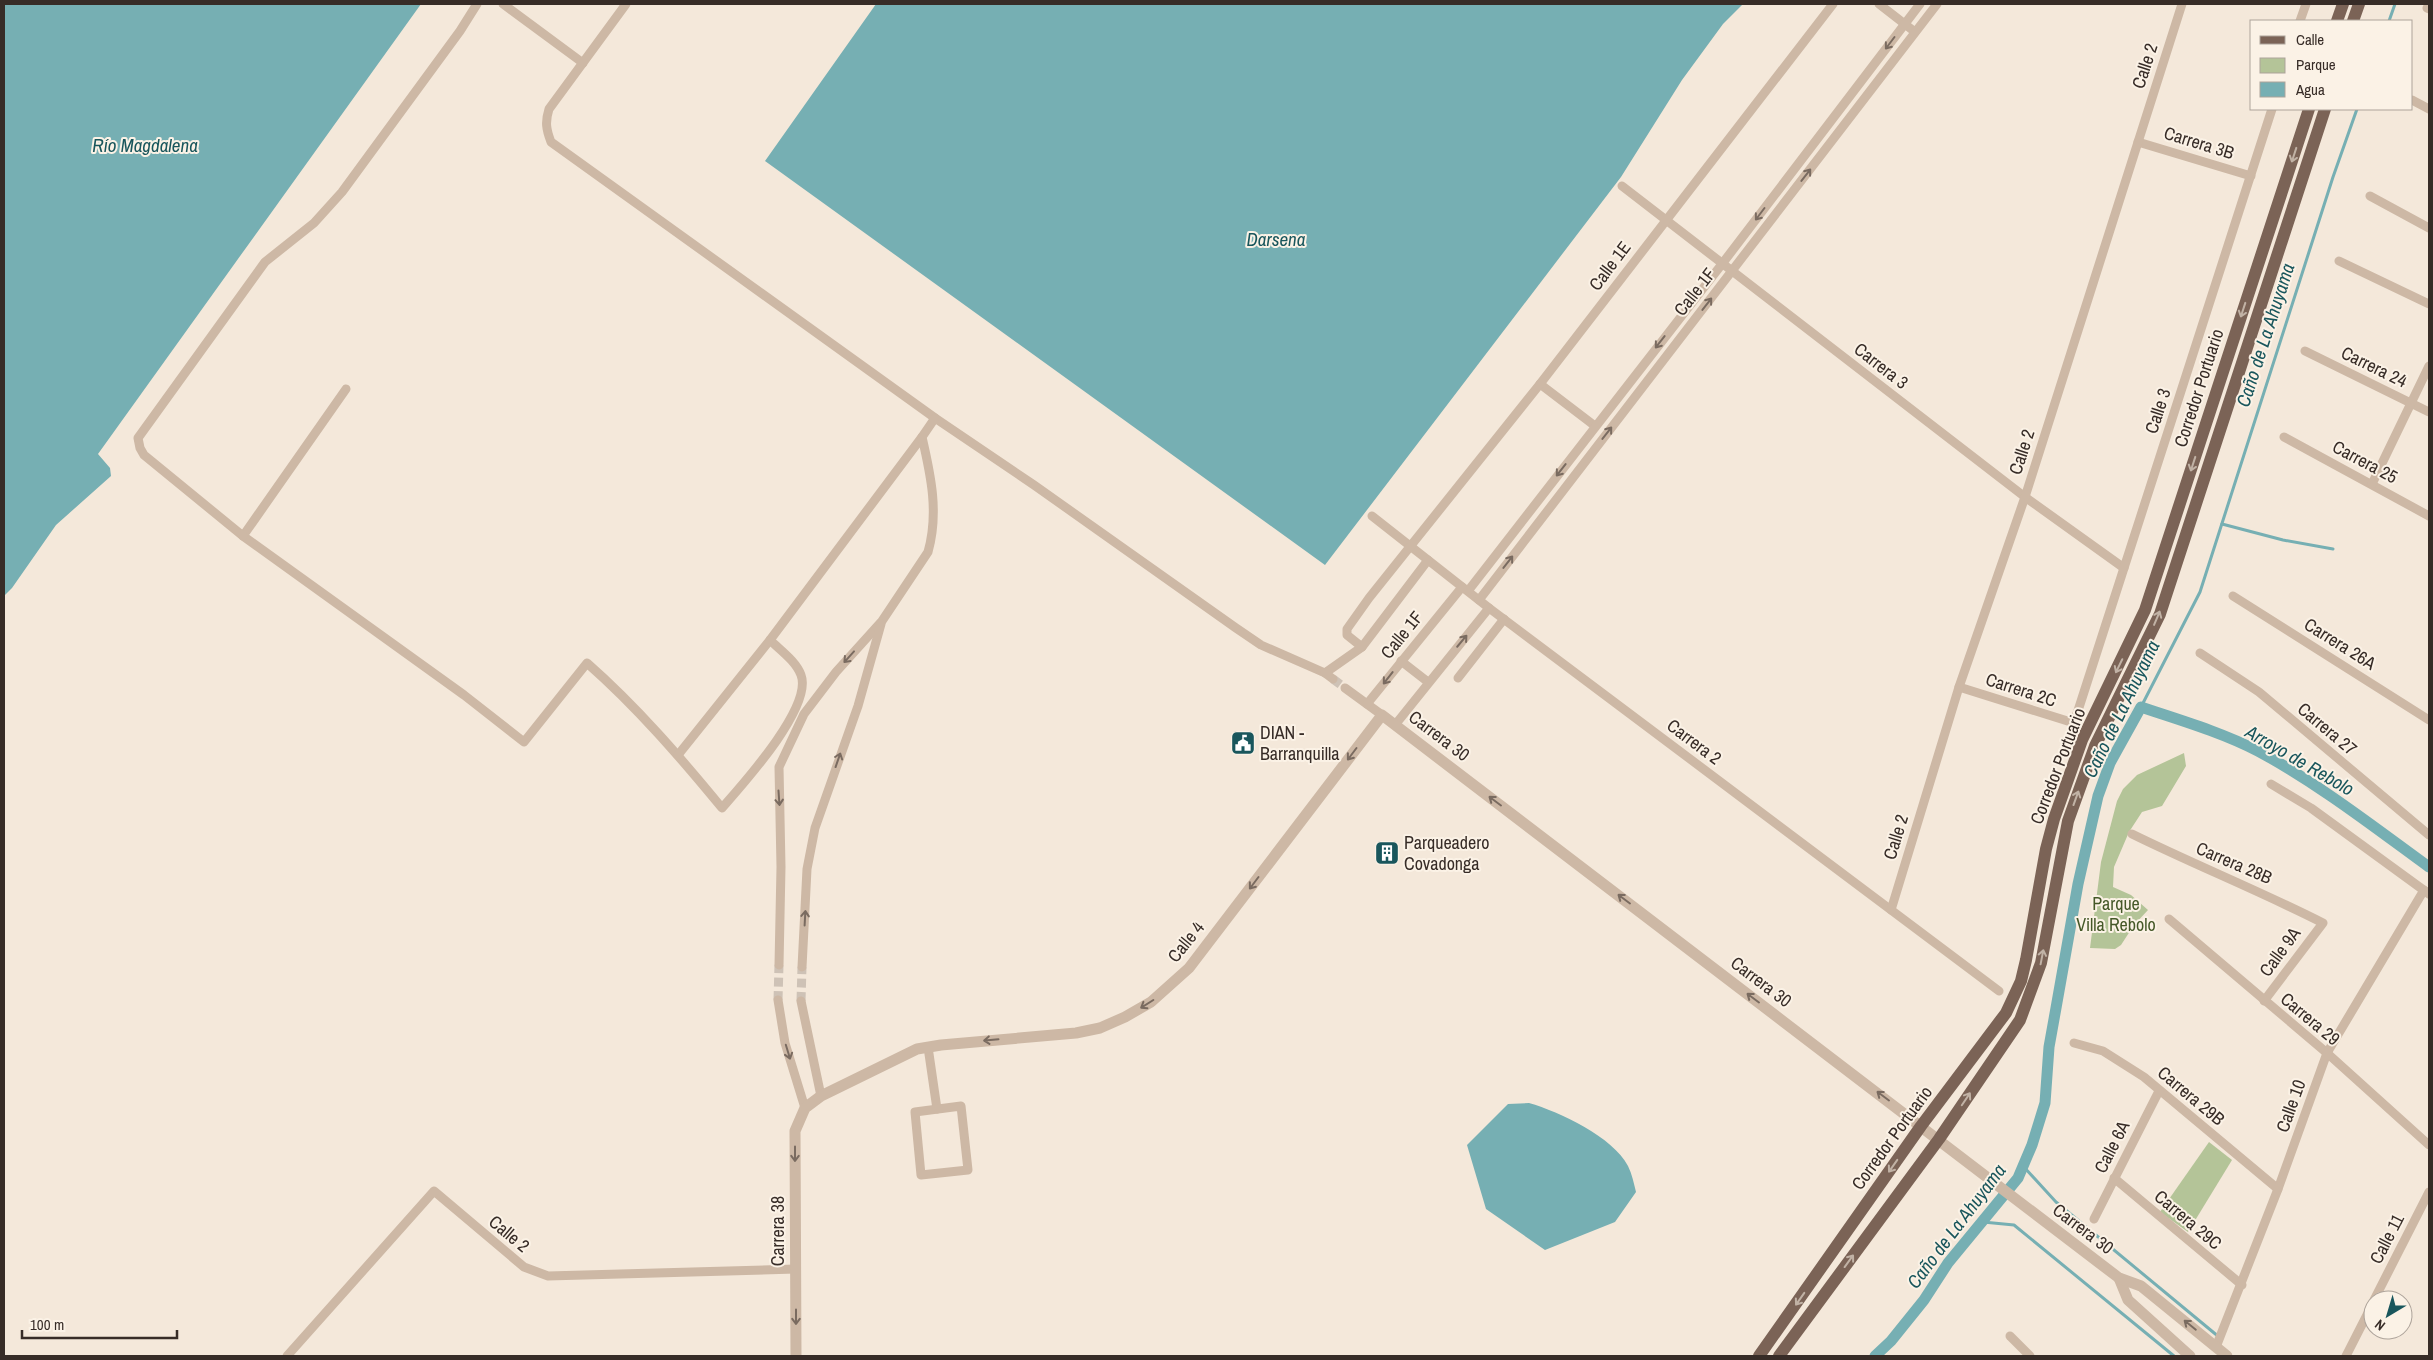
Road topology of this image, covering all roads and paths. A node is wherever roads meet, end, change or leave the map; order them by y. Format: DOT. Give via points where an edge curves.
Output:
graph roads {
  1 [pos="477,4"];
  2 [pos="502,4"];
  3 [pos="626,4"];
  4 [pos="1833,4"];
  5 [pos="1880,4"];
  6 [pos="1920,4"];
  7 [pos="1937,4"];
  8 [pos="2182,4"];
  9 [pos="2306,4"];
  10 [pos="2343,4"];
  11 [pos="2359,4"];
  12 [pos="2300,20"];
  13 [pos="2337,20"];
  14 [pos="2353,20"];
  15 [pos="1904,24"];
  16 [pos="1915,32"];
  17 [pos="583,63"];
  18 [pos="2413,101"];
  19 [pos="1845,102"];
  20 [pos="2429,109"];
  21 [pos="1856,110"];
  22 [pos="2272,110"];
  23 [pos="2309,110"];
  24 [pos="2324,110"];
  25 [pos="2138,142"];
  26 [pos="2250,176"];
  27 [pos="1622,186"];
  28 [pos="2370,196"];
  29 [pos="1666,220"];
  30 [pos="2429,228"];
  31 [pos="2338,261"];
  32 [pos="1722,264"];
  33 [pos="1732,272"];
  34 [pos="2429,304"];
  35 [pos="2305,351"];
  36 [pos="2429,366"];
  37 [pos="1540,384"];
  38 [pos="346,389"];
  39 [pos="2412,404"];
  40 [pos="1609,408"];
  41 [pos="2429,412"];
  42 [pos="1620,416"];
  43 [pos="935,418"];
  44 [pos="1595,426"];
  45 [pos="2284,437"];
  46 [pos="922,438"];
  47 [pos="2372,484"];
  48 [pos="2025,497"];
  49 [pos="1372,516"];
  50 [pos="2429,516"];
  51 [pos="243,536"];
  52 [pos="1410,546"];
  53 [pos="1428,560"];
  54 [pos="2124,568"];
  55 [pos="1465,589"];
  56 [pos="2233,596"];
  57 [pos="1479,600"];
  58 [pos="1489,608"];
  59 [pos="1504,620"];
  60 [pos="882,621"];
  61 [pos="770,640"];
  62 [pos="1362,647"];
  63 [pos="2200,652"];
  64 [pos="1401,661"];
  65 [pos="1325,673"];
  66 [pos="1458,678"];
  67 [pos="1333,679"];
  68 [pos="1428,682"];
  69 [pos="1959,687"];
  70 [pos="1346,688"];
  71 [pos="1368,704"];
  72 [pos="1382,715"];
  73 [pos="2429,720"];
  74 [pos="2074,724"];
  75 [pos="1395,725"];
  76 [pos="2085,734"];
  77 [pos="2098,740"];
  78 [pos="678,755"];
  79 [pos="2271,784"];
  80 [pos="2132,834"];
  81 [pos="2429,834"];
  82 [pos="2427,892"];
  83 [pos="1891,910"];
  84 [pos="2169,919"];
  85 [pos="2322,922"];
  86 [pos="779,966"];
  87 [pos="802,966"];
  88 [pos="1999,991"];
  89 [pos="778,1000"];
  90 [pos="801,1002"];
  91 [pos="2264,1002"];
  92 [pos="2074,1043"];
  93 [pos="928,1047"];
  94 [pos="2327,1053"];
  95 [pos="2159,1091"];
  96 [pos="821,1096"];
  97 [pos="805,1108"];
  98 [pos="937,1109"];
  99 [pos="1921,1126"];
  100 [pos="1939,1139"];
  101 [pos="2429,1146"];
  102 [pos="2114,1178"];
  103 [pos="2278,1189"];
  104 [pos="2429,1192"];
  105 [pos="2094,1219"];
  106 [pos="796,1269"];
  107 [pos="2119,1278"];
  108 [pos="2242,1284"];
  109 [pos="2380,1290"];
  110 [pos="2363,1323"];
  111 [pos="2010,1336"];
  112 [pos="2216,1346"];
  113 [pos="287,1356"];
  114 [pos="796,1356"];
  115 [pos="1759,1356"];
  116 [pos="1779,1356"];
  117 [pos="2030,1356"];
  118 [pos="2190,1356"];
  119 [pos="2227,1356"];
  120 [pos="2346,1356"];
  1 -- 51 [label="street" via="342,192 314,223 265,262 138,438 144,455"];
  2 -- 17 [label="street"];
  3 -- 17 [label="street"];
  4 -- 29 [label="street, Calle 1E"];
  5 -- 15 [label="street"];
  6 -- 15 [label="street, Calle 1F"];
  7 -- 16 [label="street, Calle 1F"];
  8 -- 25 [label="street, Calle 2"];
  9 -- 12 [label="street"];
  10 -- 13 [label="main road"];
  11 -- 14 [label="main road"];
  15 -- 16 [label="street"];
  15 -- 19 [label="street, Calle 1F, one-way"];
  16 -- 21 [label="street, Calle 1F"];
  17 -- 43 [label="street" via="549,109 546,130 551,142"];
  18 -- 20 [label="street"];
  19 -- 21 [label="street"];
  19 -- 32 [label="street, Calle 1F, one-way"];
  33 -- 21 [label="street, Calle 1F, one-way"];
  22 -- 26 [label="street, Calle 3"];
  23 -- 76 [label="main road, Corredor Portuario, one-way" via="2145,610"];
  77 -- 24 [label="main road, Corredor Portuario, one-way" via="2160,614"];
  25 -- 26 [label="street, Carrera 3B"];
  25 -- 48 [label="street, Calle 2"];
  26 -- 54 [label="street, Calle 3"];
  27 -- 29 [label="street, Carrera 3"];
  28 -- 30 [label="street"];
  29 -- 32 [label="street, Carrera 3"];
  29 -- 37 [label="street, Calle 1E"];
  31 -- 34 [label="street"];
  32 -- 33 [label="street, Carrera 3"];
  32 -- 40 [label="street, Calle 1F, one-way"];
  42 -- 33 [label="street, Calle 1F, one-way"];
  33 -- 48 [label="street, Carrera 3"];
  35 -- 39 [label="street, Carrera 24"];
  36 -- 39 [label="street"];
  37 -- 44 [label="street"];
  37 -- 52 [label="street, Calle 1E"];
  38 -- 51 [label="street"];
  39 -- 41 [label="street, Carrera 24"];
  39 -- 47 [label="street"];
  40 -- 42 [label="street"];
  40 -- 44 [label="street, Calle 1F"];
  57 -- 42 [label="street, Calle 1F, one-way"];
  43 -- 46 [label="street"];
  43 -- 65 [label="street" via="1261,645"];
  44 -- 55 [label="street, Calle 1F, one-way"];
  45 -- 47 [label="street, Carrera 25"];
  46 -- 60 [label="street" via="935,507 931,539 928,552"];
  46 -- 61 [label="street"];
  47 -- 50 [label="street, Carrera 25"];
  48 -- 54 [label="street, Carrera 3"];
  48 -- 69 [label="street, Calle 2"];
  49 -- 52 [label="street, Carrera 2"];
  51 -- 78 [label="street" via="524,742 587,663"];
  52 -- 53 [label="street, Carrera 2"];
  52 -- 62 [label="street, Calle 1E" via="1347,629 1350,639"];
  53 -- 55 [label="street, Carrera 2"];
  53 -- 62 [label="street"];
  54 -- 74 [label="street, Calle 3"];
  55 -- 57 [label="street, Carrera 2"];
  55 -- 64 [label="street, Calle 1F"];
  56 -- 73 [label="street, Carrera 26A"];
  57 -- 58 [label="street, Carrera 2"];
  58 -- 59 [label="street, Carrera 2"];
  68 -- 58 [label="street, one-way"];
  59 -- 66 [label="street"];
  59 -- 83 [label="street, Carrera 2"];
  60 -- 86 [label="street, one-way" via="804,714 779,767"];
  87 -- 60 [label="street, one-way" via="807,869 815,828 858,706"];
  61 -- 78 [label="street"];
  61 -- 78 [label="street" via="796,666 802,687 787,724 758,767 722,808"];
  62 -- 65 [label="street"];
  63 -- 81 [label="street, Carrera 27" via="2259,692"];
  64 -- 68 [label="street"];
  64 -- 71 [label="street, Calle 1F, one-way"];
  65 -- 67 [label="street"];
  68 -- 75 [label="street"];
  69 -- 74 [label="street, Carrera 2C"];
  69 -- 83 [label="street, Calle 2"];
  70 -- 71 [label="street"];
  71 -- 72 [label="street"];
  72 -- 75 [label="street, Carrera 30"];
  72 -- 93 [label="street, Calle 4, one-way" via="1188,968 1152,1002 1100,1028 1076,1033"];
  99 -- 75 [label="street, Carrera 30, one-way"];
  76 -- 77 [label="main road"];
  76 -- 99 [label="main road, Corredor Portuario" via="2046,849 2021,981 2006,1013"];
  100 -- 77 [label="main road, Corredor Portuario, one-way" via="2020,1020 2027,1004 2040,963 2068,821"];
  79 -- 82 [label="street" via="2311,808"];
  80 -- 85 [label="street, Carrera 28B"];
  82 -- 94 [label="street, Calle 10"];
  83 -- 88 [label="street, Carrera 2"];
  84 -- 91 [label="street, Carrera 29"];
  85 -- 91 [label="street, Calle 9A"];
  89 -- 97 [label="street, one-way" via="785,1043"];
  90 -- 96 [label="street"];
  91 -- 94 [label="street, Carrera 29"];
  92 -- 95 [label="street, Carrera 29B" via="2103,1051 2144,1077"];
  93 -- 96 [label="street, Calle 4"];
  93 -- 98 [label="street"];
  94 -- 101 [label="street, Carrera 29"];
  94 -- 103 [label="street, Calle 10"];
  95 -- 102 [label="street, Calle 6A"];
  95 -- 103 [label="street, Carrera 29B"];
  96 -- 97 [label="street, Calle 4"];
  97 -- 106 [label="street, Carrera 38, one-way" via="795,1131"];
  98 -- 98 [label="street" via="961,1106 968,1170 921,1175 915,1112"];
  99 -- 100 [label="street, Carrera 30"];
  99 -- 115 [label="main road, Corredor Portuario, one-way"];
  100 -- 107 [label="street, Carrera 30"];
  116 -- 100 [label="main road, Corredor Portuario, one-way"];
  102 -- 105 [label="street, Calle 6A"];
  102 -- 108 [label="street, Carrera 29C"];
  103 -- 108 [label="street, Calle 10"];
  104 -- 109 [label="street, Calle 11"];
  106 -- 113 [label="street, Calle 2" via="548,1276 524,1267 434,1190"];
  106 -- 114 [label="street, Carrera 38, one-way"];
  112 -- 107 [label="street, Carrera 30, one-way" via="2141,1286"];
  107 -- 118 [label="street, Carrera 30" via="2128,1300"];
  108 -- 112 [label="street, Calle 10"];
  110 -- 120 [label="street, Calle 11"];
  111 -- 117 [label="street"];
  112 -- 119 [label="street, Carrera 30"];
}
